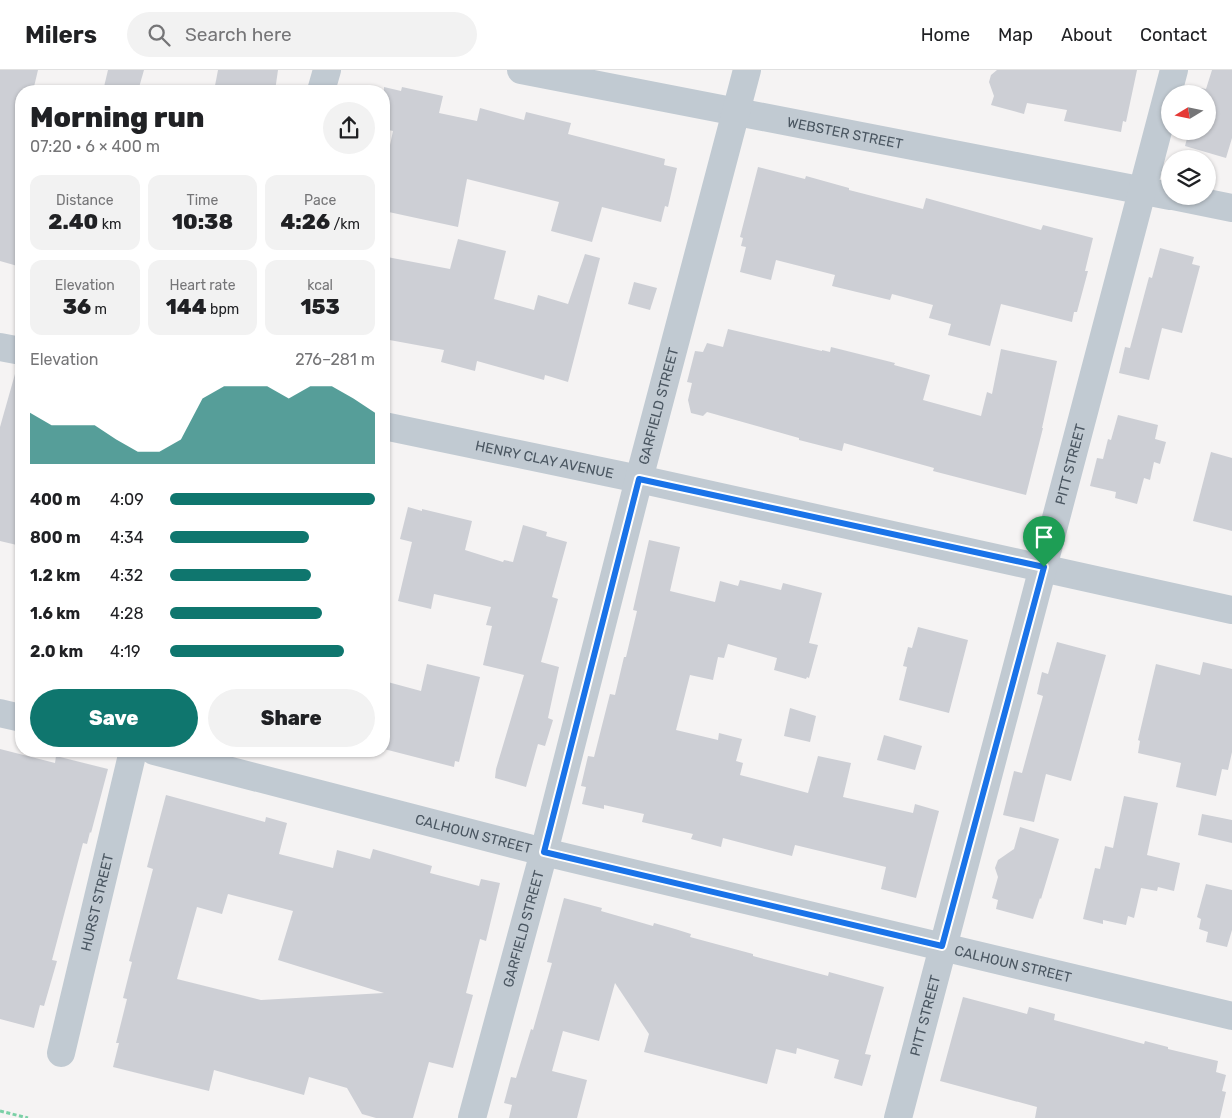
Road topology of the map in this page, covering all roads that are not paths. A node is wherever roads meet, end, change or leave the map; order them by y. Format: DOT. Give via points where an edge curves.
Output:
graph roads {
  1 [pos="327,70"];
  2 [pos="520,70"];
  3 [pos="747,70"];
  4 [pos="1174,70"];
  5 [pos="323,85"];
  6 [pos="737,111"];
  7 [pos="1142,190"];
  8 [pos="1161,194"];
  9 [pos="1216,205"];
  10 [pos="1232,208"];
  11 [pos="0,346"];
  12 [pos="15,350"];
  13 [pos="390,427"];
  14 [pos="639,479"];
  15 [pos="1044,567"];
  16 [pos="1232,610"];
  17 [pos="0,713"];
  18 [pos="15,717"];
  19 [pos="132,757"];
  20 [pos="177,757"];
  21 [pos="544,852"];
  22 [pos="942,946"];
  23 [pos="1232,1016"];
  24 [pos="61,1052"];
  25 [pos="472,1118"];
  26 [pos="898,1118"];
  1 -- 5 [label="street"];
  2 -- 6 [label="street, WEBSTER STREET"];
  3 -- 6 [label="street, GARFIELD STREET"];
  4 -- 7 [label="street, PITT STREET"];
  6 -- 7 [label="street, WEBSTER STREET"];
  6 -- 14 [label="street, GARFIELD STREET"];
  7 -- 8 [label="street, WEBSTER STREET"];
  7 -- 15 [label="street, PITT STREET"];
  9 -- 10 [label="street, WEBSTER STREET"];
  11 -- 12 [label="street"];
  13 -- 14 [label="street, HENRY CLAY AVENUE"];
  14 -- 15 [label="street, HENRY CLAY AVENUE"];
  14 -- 21 [label="street, GARFIELD STREET"];
  15 -- 16 [label="street, HENRY CLAY AVENUE"];
  15 -- 22 [label="street, PITT STREET"];
  17 -- 18 [label="street"];
  19 -- 24 [label="street, HURST STREET"];
  20 -- 21 [label="street, CALHOUN STREET"];
  21 -- 22 [label="street, CALHOUN STREET"];
  21 -- 25 [label="street, GARFIELD STREET"];
  22 -- 23 [label="street, CALHOUN STREET"];
  22 -- 26 [label="street, PITT STREET"];
}
